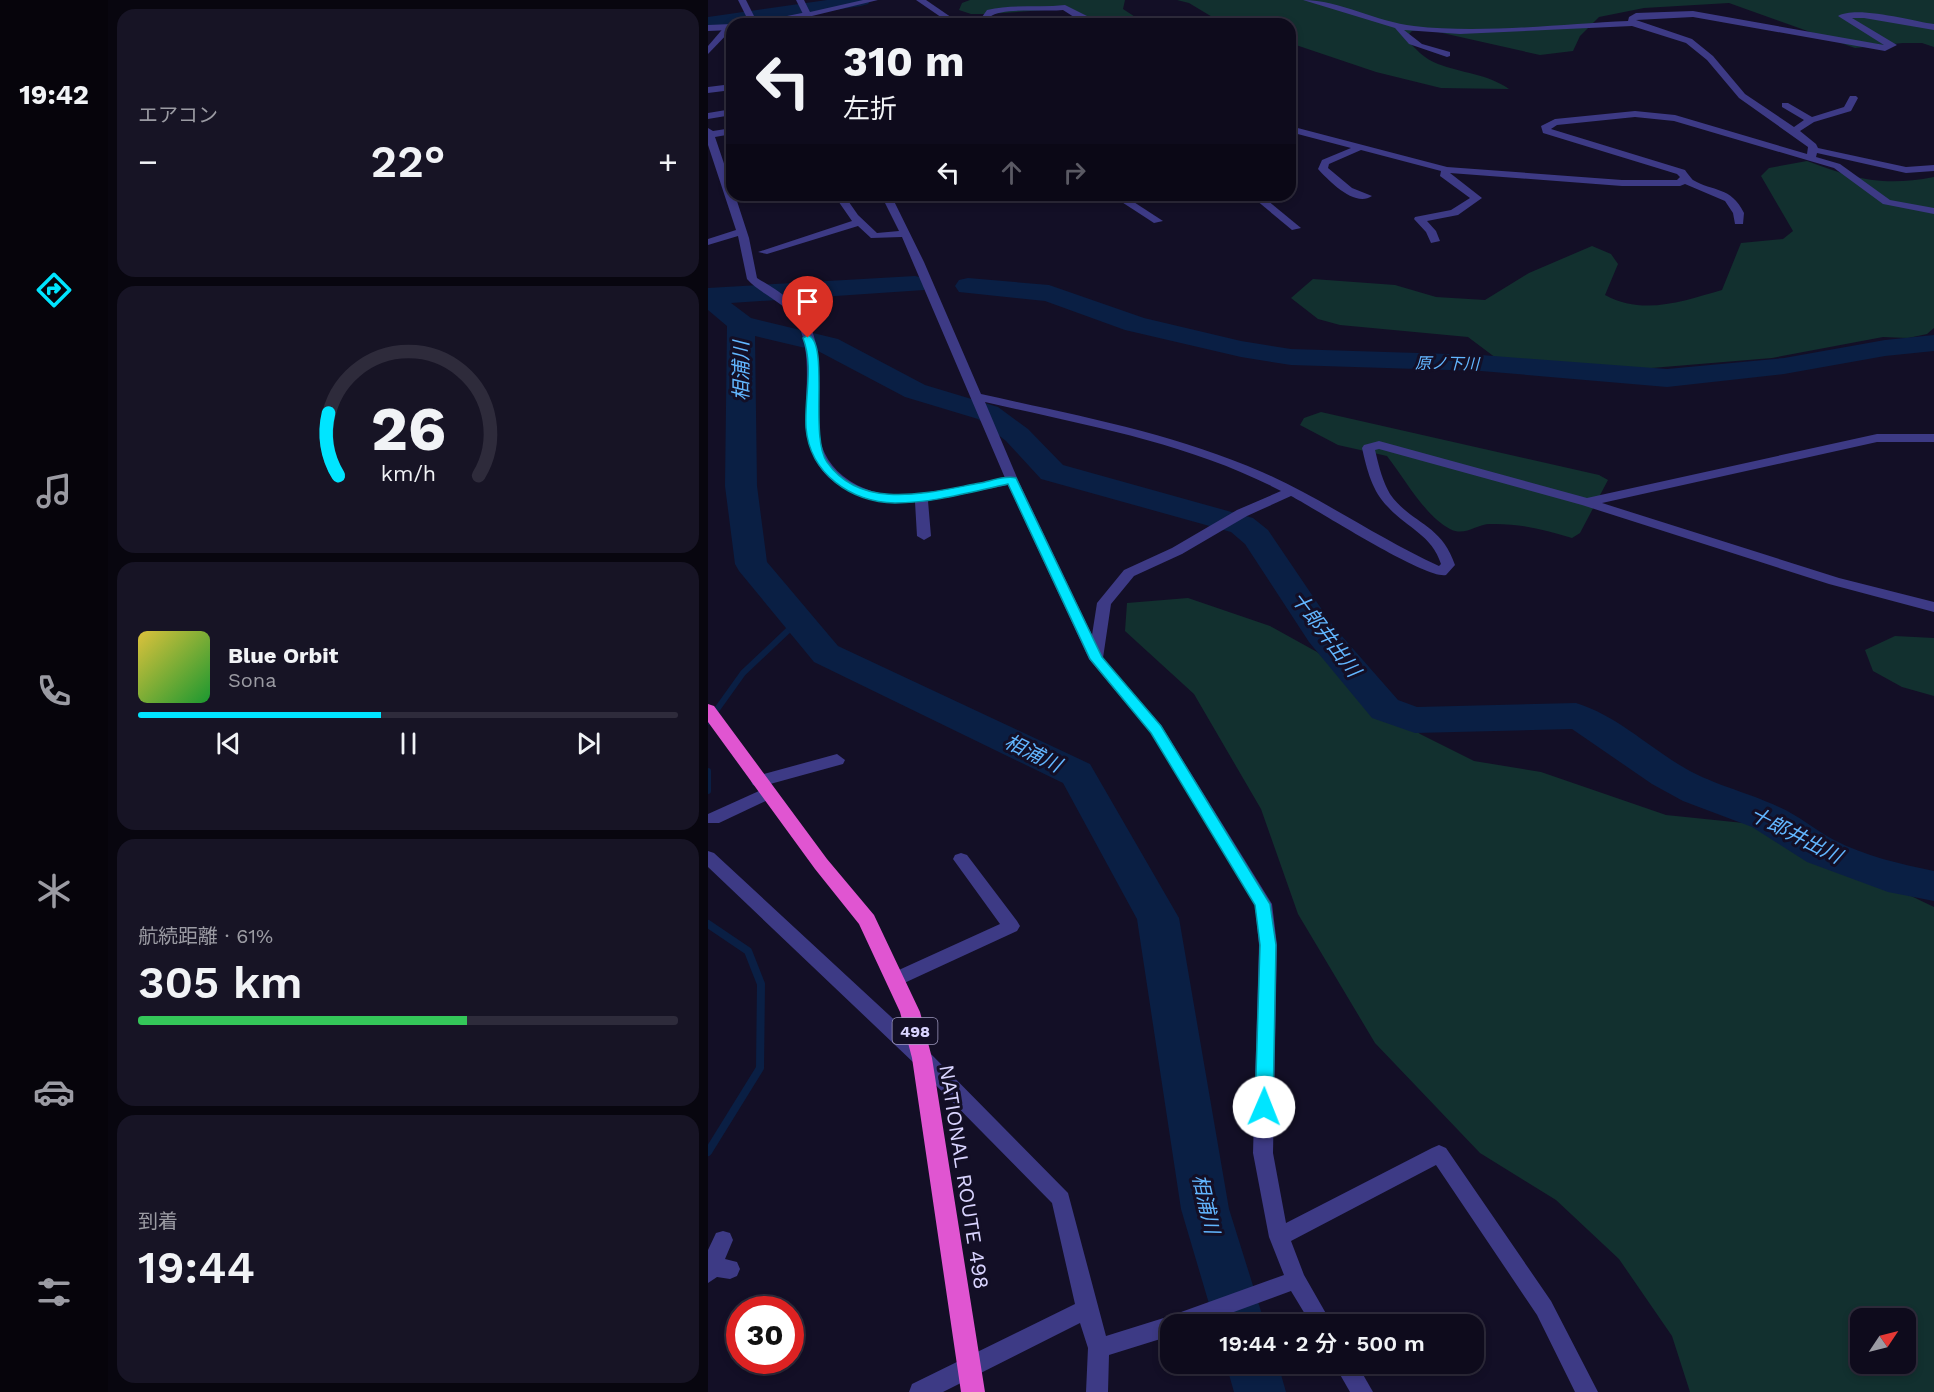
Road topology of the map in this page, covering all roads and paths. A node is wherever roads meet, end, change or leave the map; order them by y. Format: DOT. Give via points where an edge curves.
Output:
graph roads {
  1 [pos="742,0"];
  2 [pos="874,0"];
  3 [pos="920,0"];
  4 [pos="1307,0"];
  5 [pos="804,8"];
  6 [pos="751,18"];
  7 [pos="764,18"];
  8 [pos="948,18"];
  9 [pos="987,18"];
  10 [pos="1083,18"];
  11 [pos="1633,23"];
  12 [pos="726,27"];
  13 [pos="1398,27"];
  14 [pos="1934,27"];
  15 [pos="708,28"];
  16 [pos="726,31"];
  17 [pos="708,51"];
  18 [pos="1447,54"];
  19 [pos="726,88"];
  20 [pos="708,90"];
  21 [pos="1852,98"];
  22 [pos="1785,105"];
  23 [pos="726,113"];
  24 [pos="708,116"];
  25 [pos="1811,120"];
  26 [pos="1296,131"];
  27 [pos="1794,131"];
  28 [pos="726,132"];
  29 [pos="709,133"];
  30 [pos="1361,147"];
  31 [pos="1812,153"];
  32 [pos="1934,168"];
  33 [pos="1447,170"];
  34 [pos="1684,180"];
  35 [pos="726,183"];
  36 [pos="1368,196"];
  37 [pos="732,201"];
  38 [pos="844,201"];
  39 [pos="889,201"];
  40 [pos="1126,201"];
  41 [pos="1262,201"];
  42 [pos="1934,210"];
  43 [pos="1158,221"];
  44 [pos="860,222"];
  45 [pos="1739,222"];
  46 [pos="1296,228"];
  47 [pos="742,231"];
  48 [pos="903,234"];
  49 [pos="1435,241"];
  50 [pos="708,242"];
  51 [pos="763,252"];
  52 [pos="976,396"];
  53 [pos="1934,438"];
  54 [pos="1012,480"];
  55 [pos="1292,491"];
  56 [pos="921,497"];
  57 [pos="1587,502"];
  58 [pos="924,537"];
  59 [pos="1934,607"];
  60 [pos="1096,659"];
  61 [pos="713,718"];
  62 [pos="837,760"];
  63 [pos="764,787"];
  64 [pos="713,819"];
  65 [pos="708,857"];
  66 [pos="961,859"];
  67 [pos="896,979"];
  68 [pos="922,1058"];
  69 [pos="1280,1237"];
  70 [pos="723,1240"];
  71 [pos="716,1269"];
  72 [pos="1289,1283"];
  73 [pos="1088,1313"];
  74 [pos="1203,1314"];
  75 [pos="1314,1314"];
  76 [pos="1160,1330"];
  77 [pos="1099,1348"];
  78 [pos="969,1369"];
  79 [pos="1351,1374"];
  80 [pos="920,1392"];
  81 [pos="973,1392"];
  82 [pos="1097,1392"];
  83 [pos="1362,1392"];
  84 [pos="1587,1392"];
  1 -- 6 [label="street"];
  2 -- 5 [label="street"];
  3 -- 8 [label="street"];
  4 -- 13 [label="street"];
  5 -- 7 [label="street"];
  9 -- 10 [label="street" via="990,12 1009,8 1065,7"];
  11 -- 13 [label="street" via="1460,31"];
  11 -- 14 [label="street" via="1636,16 1693,14 1885,48 1893,45 1842,16 1864,15"];
  11 -- 27 [label="street" via="1689,41 1710,58 1743,96"];
  12 -- 15 [label="street"];
  13 -- 18 [label="street" via="1412,43"];
  16 -- 17 [label="street"];
  19 -- 20 [label="street"];
  21 -- 25 [label="street" via="1848,109"];
  22 -- 25 [label="street"];
  23 -- 24 [label="street"];
  25 -- 27 [label="street"];
  26 -- 30 [label="street"];
  27 -- 31 [label="street" via="1813,146"];
  28 -- 29 [label="street"];
  29 -- 35 [label="street"];
  30 -- 33 [label="street"];
  30 -- 36 [label="street" via="1326,162 1323,169 1348,191"];
  31 -- 32 [label="street" via="1906,170"];
  31 -- 34 [label="street" via="1655,116 1635,114 1546,126 1546,131 1554,135 1682,172"];
  31 -- 42 [label="street" via="1887,202"];
  33 -- 34 [label="street" via="1622,183 1668,184"];
  33 -- 49 [label="street" via="1444,174 1477,198 1454,213 1419,219"];
  34 -- 45 [label="street" via="1710,189 1738,206"];
  37 -- 47 [label="street"];
  38 -- 44 [label="street"];
  39 -- 48 [label="street"];
  40 -- 43 [label="street"];
  41 -- 46 [label="street"];
  44 -- 48 [label="street" via="874,236"];
  44 -- 51 [label="street"];
  47 -- 50 [label="street"];
  47 -- 56 [label="street" via="752,279 790,306 803,323 814,353 812,429 820,461 838,481 863,494 894,499"];
  48 -- 52 [label="street" via="919,262"];
  52 -- 54 [label="street"];
  52 -- 55 [label="street" via="1212,456"];
  53 -- 57 [label="street" via="1877,438"];
  54 -- 56 [label="street"];
  54 -- 60 [label="street"];
  55 -- 57 [label="street" via="1409,559 1441,572 1448,565 1445,550 1385,496 1368,448 1379,445"];
  55 -- 60 [label="street" via="1129,573 1104,603"];
  56 -- 58 [label="street"];
  57 -- 59 [label="street" via="1834,581"];
  60 -- 69 [label="street" via="1156,729 1263,904 1268,945 1263,1154"];
  61 -- 63 [label="highway, NATIONAL ROUTE 498 / 498"];
  62 -- 63 [label="street"];
  63 -- 64 [label="street"];
  63 -- 67 [label="highway, NATIONAL ROUTE 498 / 498" via="867,920"];
  65 -- 68 [label="street"];
  66 -- 67 [label="street" via="1011,926"];
  67 -- 68 [label="highway, NATIONAL ROUTE 498 / 498"];
  68 -- 73 [label="street" via="1061,1199"];
  68 -- 78 [label="highway, NATIONAL ROUTE 498 / 498"];
  69 -- 72 [label="street"];
  69 -- 84 [label="street" via="1439,1154 1544,1308"];
  70 -- 71 [label="street"];
  72 -- 74 [label="street"];
  72 -- 75 [label="street"];
  73 -- 77 [label="street"];
  73 -- 78 [label="street" via="1086,1309"];
  76 -- 77 [label="street"];
  77 -- 82 [label="street"];
  78 -- 80 [label="street"];
  78 -- 81 [label="highway, NATIONAL ROUTE 498 / 498"];
  79 -- 83 [label="street"];
}
